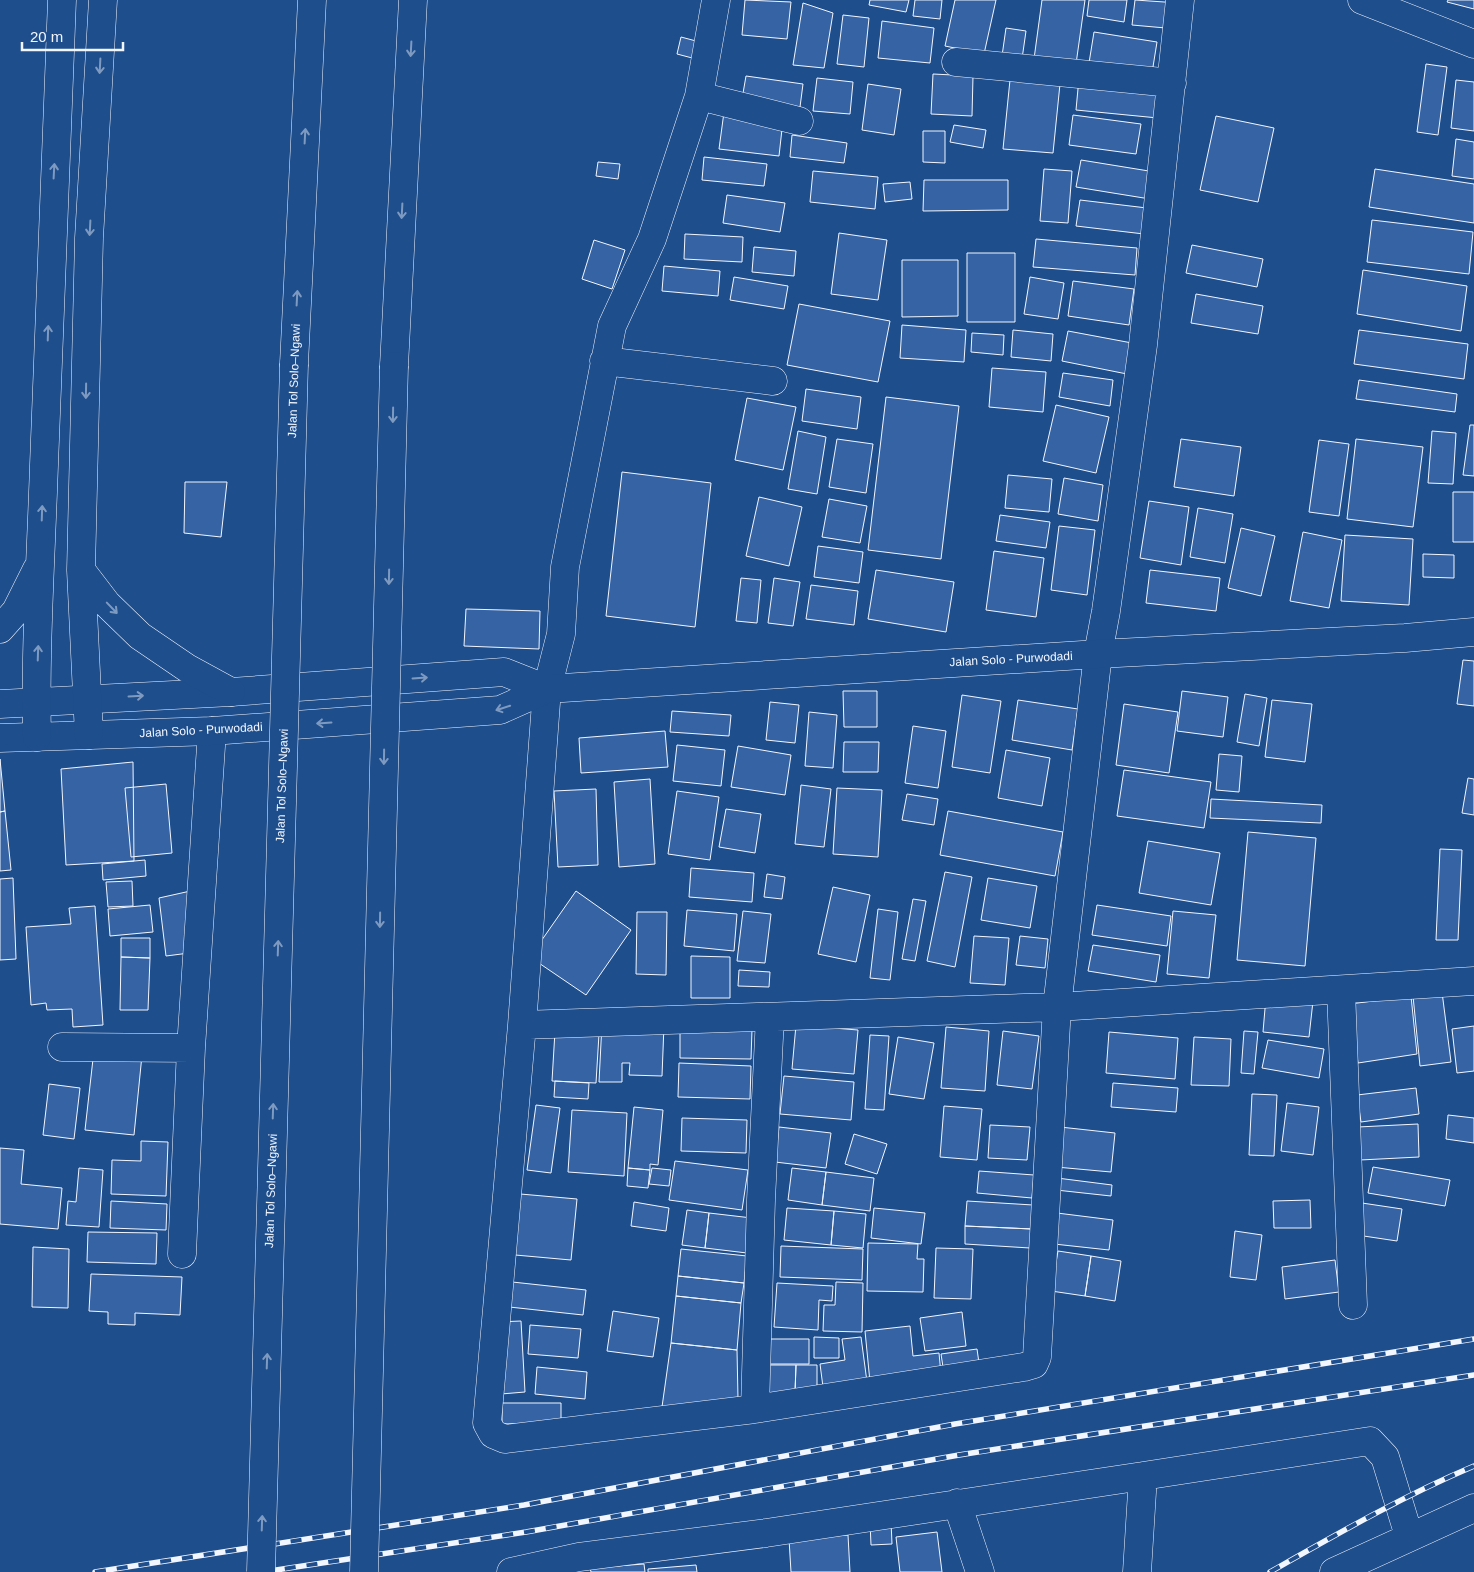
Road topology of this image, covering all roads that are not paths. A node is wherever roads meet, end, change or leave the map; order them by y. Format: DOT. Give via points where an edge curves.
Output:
graph roads {
  1 [pos="62,0"];
  2 [pos="104,0"];
  3 [pos="312,0"];
  4 [pos="413,0"];
  5 [pos="716,0"];
  6 [pos="1180,0"];
  7 [pos="1362,0"];
  8 [pos="1474,44"];
  9 [pos="956,62"];
  10 [pos="1172,83"];
  11 [pos="699,96"];
  12 [pos="799,121"];
  13 [pos="604,361"];
  14 [pos="773,381"];
  15 [pos="40,562"];
  16 [pos="81,570"];
  17 [pos="0,629"];
  18 [pos="1474,632"];
  19 [pos="1098,654"];
  20 [pos="547,689"];
  21 [pos="231,692"];
  22 [pos="87,699"];
  23 [pos="36,702"];
  24 [pos="0,704"];
  25 [pos="212,731"];
  26 [pos="89,735"];
  27 [pos="37,737"];
  28 [pos="0,738"];
  29 [pos="1474,981"];
  30 [pos="1341,990"];
  31 [pos="1057,1007"];
  32 [pos="770,1017"];
  33 [pos="522,1025"];
  34 [pos="62,1047"];
  35 [pos="191,1048"];
  36 [pos="182,1254"];
  37 [pos="1353,1304"];
  38 [pos="755,1410"];
  39 [pos="1143,1476"];
  40 [pos="957,1503"];
  41 [pos="1474,1508"];
  42 [pos="1409,1536"];
  43 [pos="580,1565"];
  44 [pos="261,1572"];
  45 [pos="364,1572"];
  46 [pos="511,1572"];
  47 [pos="980,1572"];
  48 [pos="1137,1572"];
  49 [pos="1334,1572"];
  15 -- 1 [label="main road, one-way"];
  2 -- 16 [label="main road, one-way" via="89,238"];
  44 -- 3 [label="main road, Jalan Tol Solo–Ngawi, one-way, bridge" via="294,364"];
  4 -- 45 [label="main road, one-way, bridge" via="394,366"];
  5 -- 11 [label="main road"];
  6 -- 10 [label="main road"];
  7 -- 8 [label="main road"];
  9 -- 10 [label="main road"];
  10 -- 19 [label="main road" via="1143,345"];
  11 -- 12 [label="main road"];
  11 -- 13 [label="main road" via="652,239 612,326"];
  13 -- 14 [label="main road"];
  13 -- 20 [label="main road" via="566,567 561,634"];
  15 -- 17 [label="main road" via="16,610"];
  23 -- 15 [label="main road, one-way"];
  16 -- 21 [label="main road, one-way" via="107,604 140,636 187,668"];
  16 -- 22 [label="main road"];
  18 -- 19 [label="main road, Jalan Solo - Purwodadi"];
  19 -- 20 [label="main road, Jalan Solo - Purwodadi"];
  19 -- 31 [label="main road"];
  21 -- 20 [label="main road, Jalan Solo - Purwodadi, one-way" via="504,672"];
  20 -- 25 [label="main road, Jalan Solo - Purwodadi, one-way" via="500,710"];
  20 -- 33 [label="main road"];
  22 -- 21 [label="main road, Jalan Solo - Purwodadi, one-way"];
  22 -- 23 [label="main road, Jalan Solo - Purwodadi"];
  22 -- 26 [label="main road"];
  23 -- 24 [label="main road, Jalan Solo - Purwodadi"];
  23 -- 27 [label="main road"];
  25 -- 26 [label="main road, Jalan Solo - Purwodadi"];
  25 -- 35 [label="main road"];
  26 -- 27 [label="main road, Jalan Solo - Purwodadi"];
  27 -- 28 [label="main road, Jalan Solo - Purwodadi"];
  29 -- 30 [label="main road"];
  30 -- 31 [label="main road"];
  30 -- 37 [label="main road"];
  31 -- 32 [label="main road"];
  31 -- 38 [label="main road" via="1037,1357 1034,1364"];
  32 -- 33 [label="main road"];
  32 -- 38 [label="main road"];
  33 -- 38 [label="main road" via="487,1423 493,1434 505,1439"];
  34 -- 35 [label="main road"];
  35 -- 36 [label="main road"];
  39 -- 40 [label="main road"];
  39 -- 42 [label="main road" via="1370,1441 1385,1457"];
  39 -- 48 [label="main road"];
  40 -- 43 [label="main road"];
  40 -- 47 [label="main road"];
  41 -- 42 [label="main road"];
  42 -- 49 [label="main road"];
  43 -- 46 [label="main road"];
}
